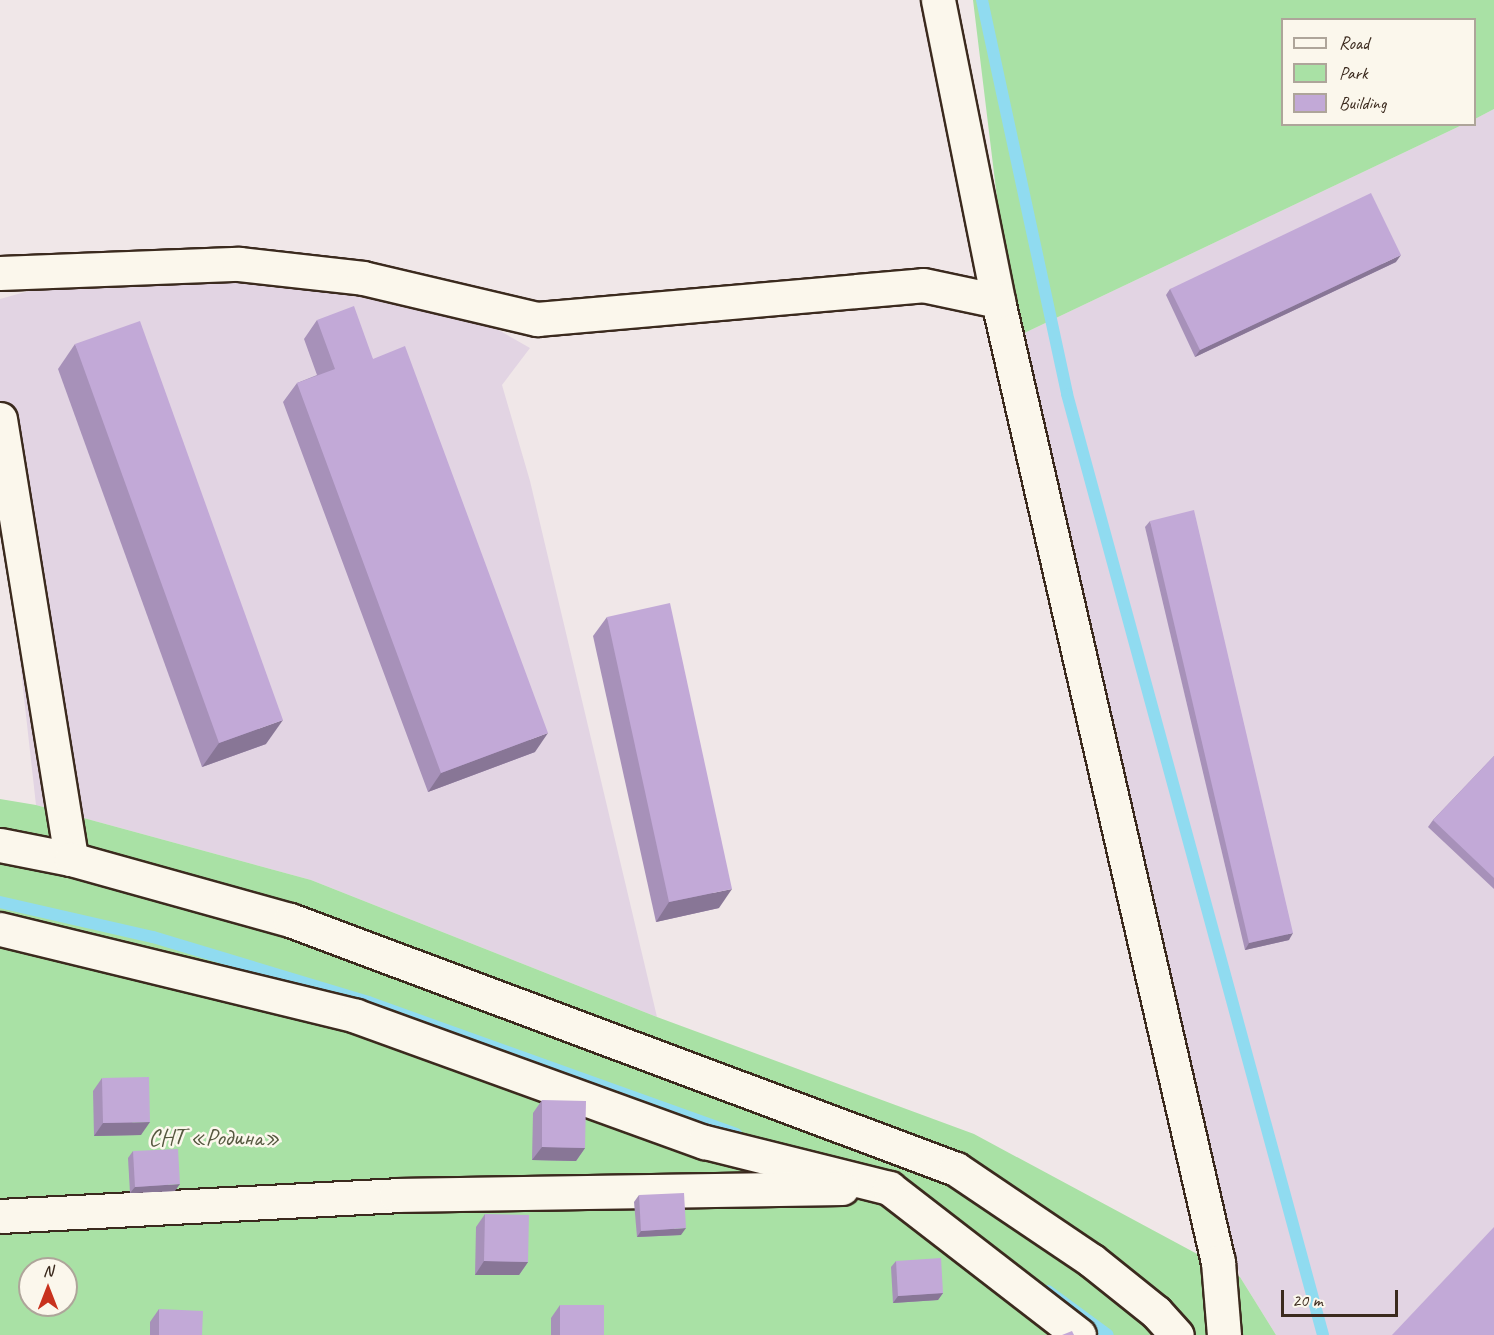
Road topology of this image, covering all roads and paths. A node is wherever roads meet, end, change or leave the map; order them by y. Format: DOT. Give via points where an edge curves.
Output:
graph roads {
  1 [pos="938,0"];
  2 [pos="0,273"];
  3 [pos="998,301"];
  4 [pos="0,419"];
  5 [pos="0,845"];
  6 [pos="70,859"];
  7 [pos="0,928"];
  8 [pos="889,1188"];
  9 [pos="0,1216"];
  10 [pos="1079,1335"];
  11 [pos="1177,1335"];
  12 [pos="1224,1335"];
  1 -- 3 [label="street"];
  2 -- 3 [label="street" via="238,264 363,278 537,319 923,285"];
  3 -- 12 [label="street" via="1218,1262"];
  4 -- 6 [label="street"];
  5 -- 6 [label="street"];
  6 -- 11 [label="street" via="290,920 956,1169 1092,1260 1156,1312"];
  7 -- 8 [label="street" via="356,1016 705,1142"];
  8 -- 9 [label="street" via="396,1195"];
  8 -- 10 [label="street"];
}
